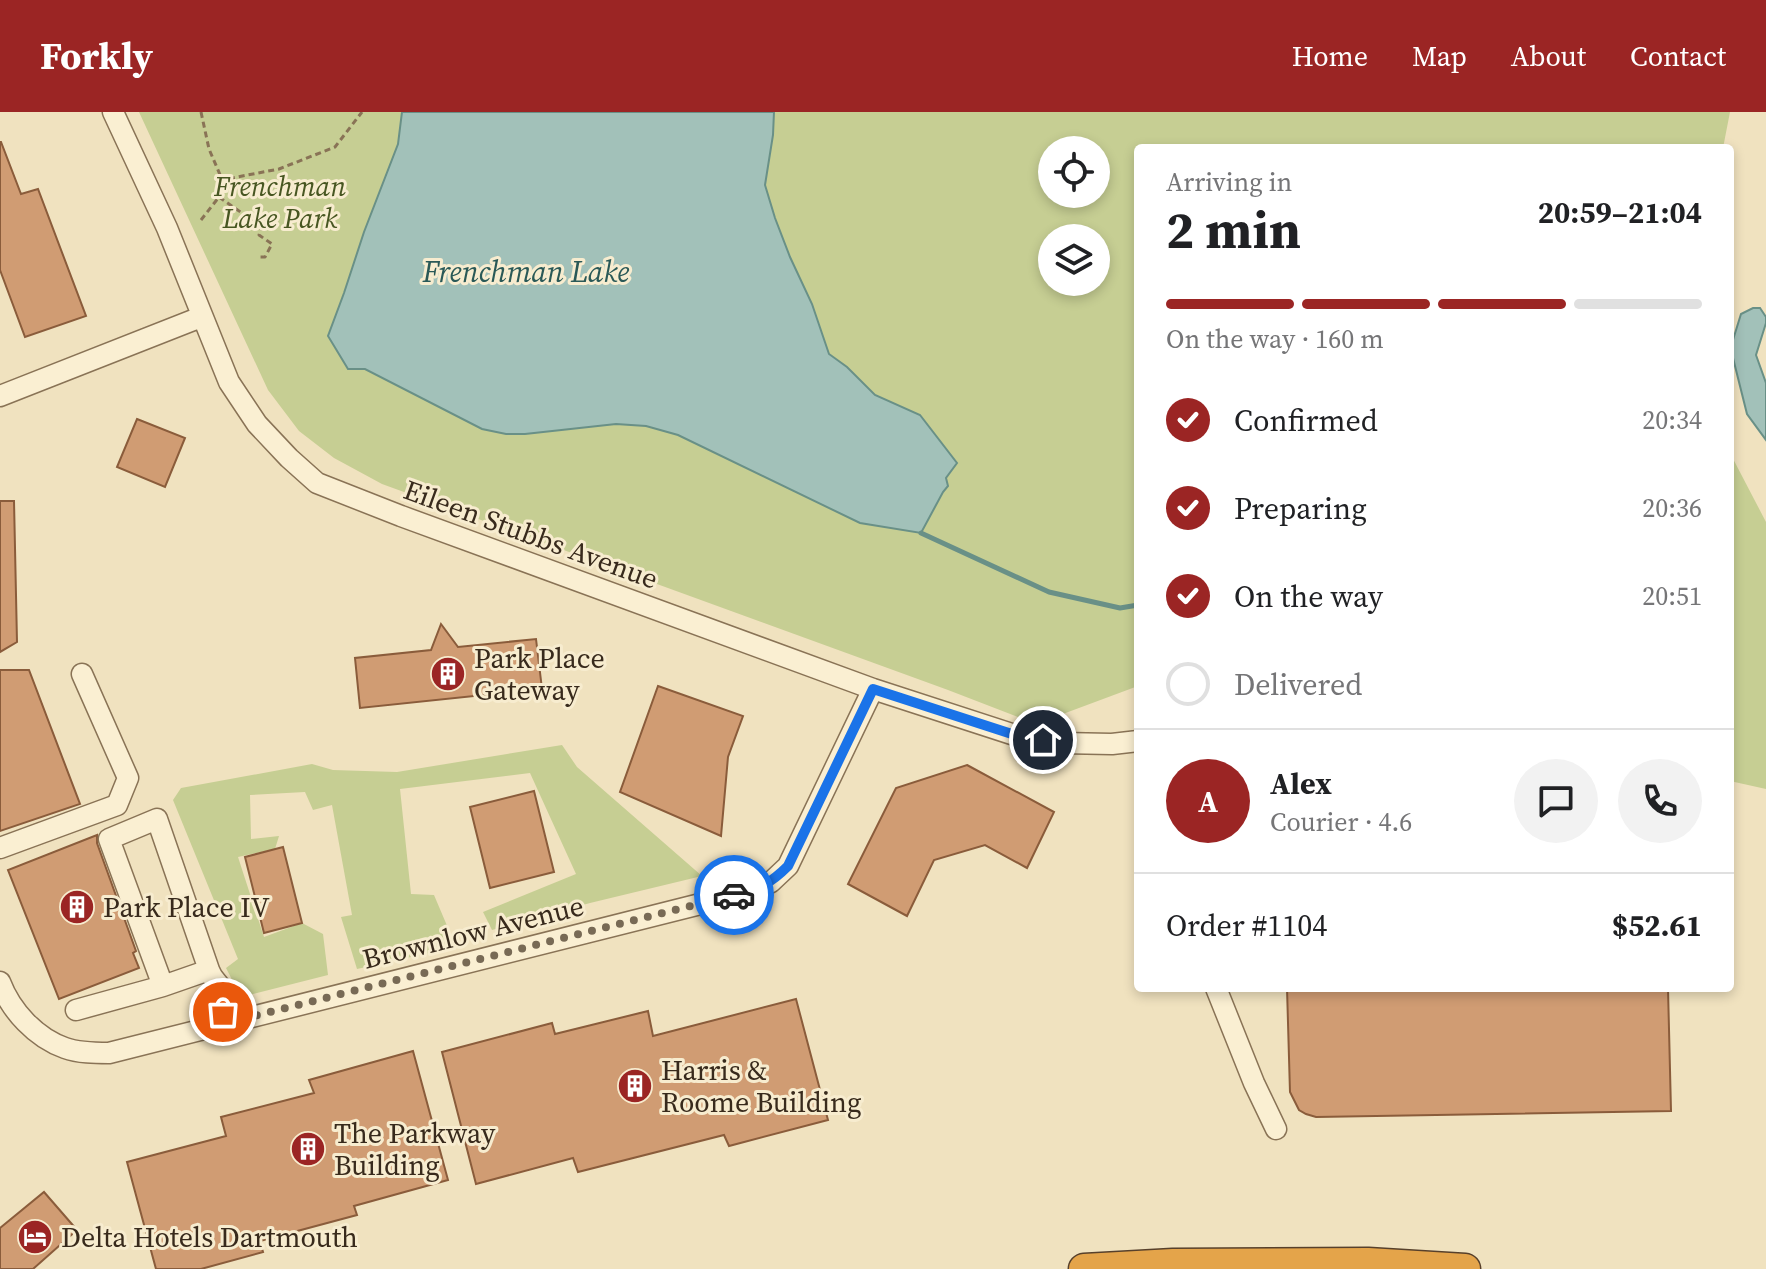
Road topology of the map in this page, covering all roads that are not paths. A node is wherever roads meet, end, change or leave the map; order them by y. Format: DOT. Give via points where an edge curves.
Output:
graph roads {
  1 [pos="113,112"];
  2 [pos="201,317"];
  3 [pos="0,396"];
  4 [pos="82,674"];
  5 [pos="873,689"];
  6 [pos="1134,741"];
  7 [pos="0,848"];
  8 [pos="210,975"];
  9 [pos="0,982"];
  10 [pos="163,986"];
  11 [pos="1218,992"];
  12 [pos="76,1010"];
  13 [pos="225,1018"];
  14 [pos="1276,1129"];
  15 [pos="1084,1269"];
  16 [pos="1465,1269"];
  1 -- 2 [label="street, Eileen Stubbs Avenue"];
  2 -- 3 [label="street"];
  2 -- 5 [label="street, Eileen Stubbs Avenue" via="229,382 257,424 317,483"];
  4 -- 7 [label="street" via="128,778 117,805"];
  5 -- 6 [label="street, Eileen Stubbs Avenue" via="1024,738"];
  5 -- 13 [label="street, Brownlow Avenue" via="788,866 756,890"];
  8 -- 10 [label="street"];
  8 -- 10 [label="street" via="157,819 109,839"];
  8 -- 13 [label="street" via="221,988"];
  9 -- 13 [label="street, Brownlow Avenue" via="5,997 35,1031 64,1048 86,1053 109,1053"];
  10 -- 12 [label="street"];
  11 -- 14 [label="street"];
  15 -- 16 [label="highway" via="1368,1263"];
}
